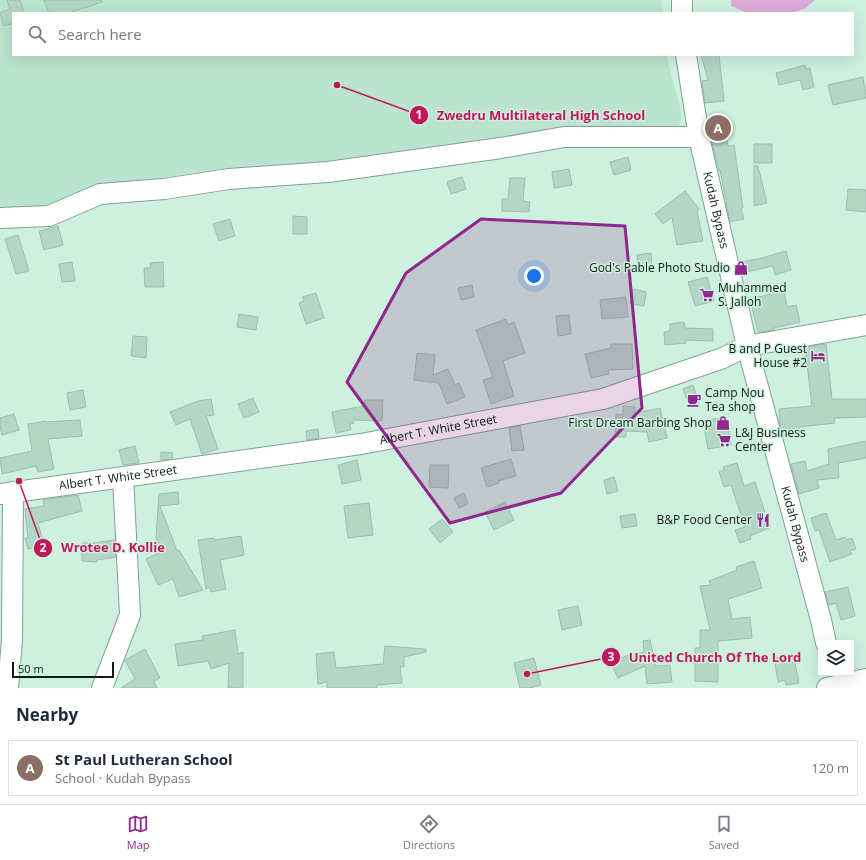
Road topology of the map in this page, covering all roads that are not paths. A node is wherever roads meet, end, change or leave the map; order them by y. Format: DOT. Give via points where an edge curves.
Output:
graph roads {
  1 [pos="682,0"];
  2 [pos="682,12"];
  3 [pos="686,56"];
  4 [pos="699,137"];
  5 [pos="0,218"];
  6 [pos="866,325"];
  7 [pos="747,346"];
  8 [pos="123,477"];
  9 [pos="6,493"];
  10 [pos="825,640"];
  11 [pos="866,679"];
  12 [pos="833,684"];
  13 [pos="8,688"];
  14 [pos="102,688"];
  1 -- 2 [label="street"];
  3 -- 4 [label="street, Kudah Bypass"];
  4 -- 5 [label="street" via="564,137 328,172 100,194 49,216"];
  4 -- 7 [label="street, Kudah Bypass"];
  6 -- 7 [label="street, Albert T. White Street"];
  7 -- 8 [label="street, Albert T. White Street" via="723,358 603,399 361,444"];
  7 -- 10 [label="street, Kudah Bypass"];
  8 -- 9 [label="street, Albert T. White Street"];
  8 -- 14 [label="street" via="130,615"];
  9 -- 13 [label="street" via="13,632"];
  11 -- 12 [label="street"];
}
